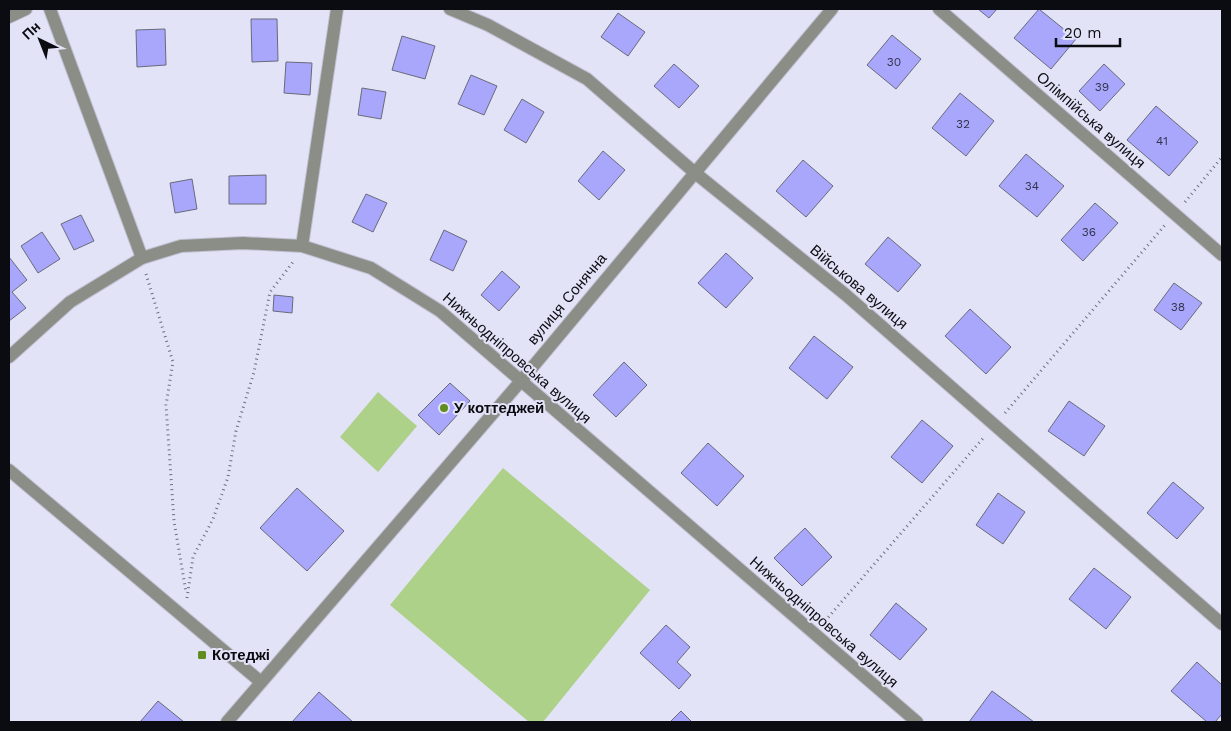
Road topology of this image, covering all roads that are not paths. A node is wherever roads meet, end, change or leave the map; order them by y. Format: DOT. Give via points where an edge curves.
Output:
graph roads {
  1 [pos="26,9"];
  2 [pos="50,9"];
  3 [pos="337,9"];
  4 [pos="450,9"];
  5 [pos="832,9"];
  6 [pos="939,9"];
  7 [pos="9,17"];
  8 [pos="694,172"];
  9 [pos="302,246"];
  10 [pos="1222,255"];
  11 [pos="142,258"];
  12 [pos="9,357"];
  13 [pos="520,382"];
  14 [pos="9,470"];
  15 [pos="1222,624"];
  16 [pos="261,682"];
  17 [pos="227,722"];
  18 [pos="916,722"];
  1 -- 7 [label="street"];
  2 -- 11 [label="street"];
  3 -- 9 [label="street"];
  4 -- 8 [label="street, Військова вулиця" via="488,25 587,79"];
  5 -- 8 [label="street, вулиця Сонячна"];
  6 -- 10 [label="street, Олімпійська вулиця"];
  8 -- 13 [label="street, вулиця Сонячна"];
  8 -- 15 [label="street, Військова вулиця" via="846,296"];
  9 -- 11 [label="street, Нижньодніпровська вулиця" via="242,243 190,246"];
  9 -- 13 [label="street, Нижньодніпровська вулиця" via="371,268 417,296 440,311"];
  11 -- 12 [label="street, Нижньодніпровська вулиця" via="70,302"];
  13 -- 16 [label="street, вулиця Сонячна"];
  13 -- 18 [label="street, Нижньодніпровська вулиця"];
  14 -- 16 [label="street"];
  16 -- 17 [label="street, вулиця Сонячна"];
}
